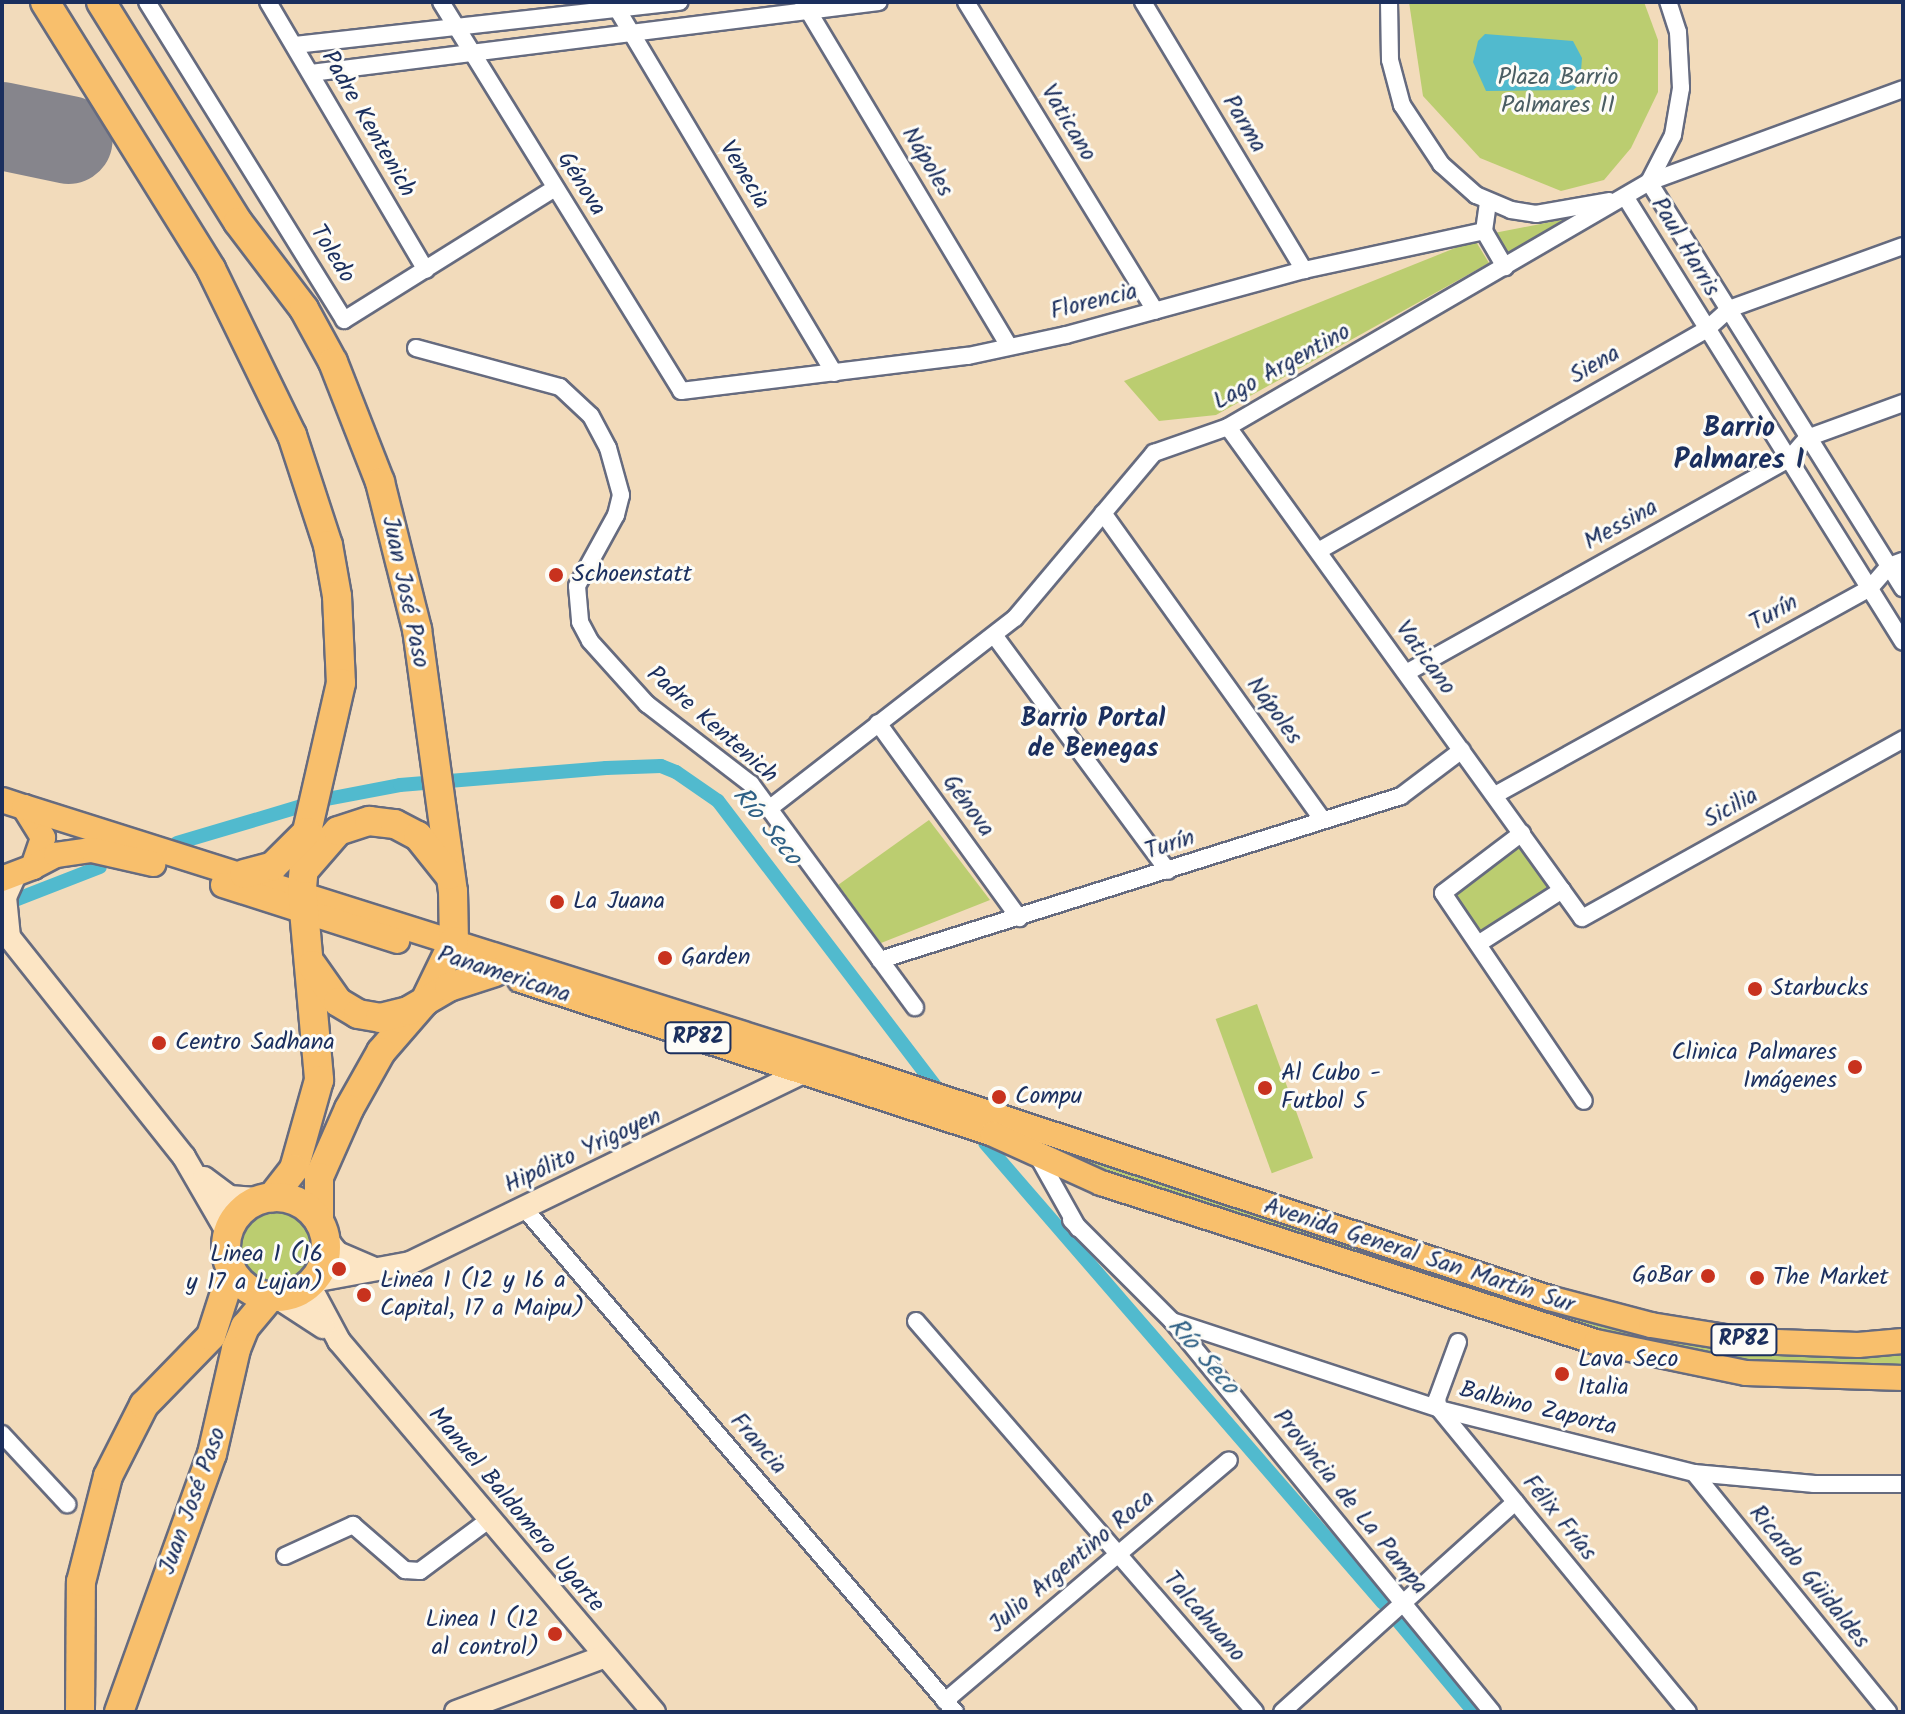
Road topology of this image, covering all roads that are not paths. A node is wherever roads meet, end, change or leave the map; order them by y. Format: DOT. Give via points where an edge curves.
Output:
graph roads {
  1 [pos="45,2"];
  2 [pos="101,2"];
  3 [pos="147,2"];
  4 [pos="268,2"];
  5 [pos="441,2"];
  6 [pos="680,2"];
  7 [pos="879,2"];
  8 [pos="966,2"];
  9 [pos="1143,2"];
  10 [pos="1389,2"];
  11 [pos="1668,2"];
  12 [pos="805,5"];
  13 [pos="616,7"];
  14 [pos="455,26"];
  15 [pos="631,31"];
  16 [pos="295,45"];
  17 [pos="470,50"];
  18 [pos="311,73"];
  19 [pos="1903,89"];
  20 [pos="1649,182"];
  21 [pos="555,188"];
  22 [pos="1626,198"];
  23 [pos="1488,202"];
  24 [pos="1484,231"];
  25 [pos="1903,246"];
  26 [pos="1505,267"];
  27 [pos="426,270"];
  28 [pos="1304,270"];
  29 [pos="1729,309"];
  30 [pos="1155,311"];
  31 [pos="1707,329"];
  32 [pos="1009,346"];
  33 [pos="416,348"];
  34 [pos="834,373"];
  35 [pos="681,391"];
  36 [pos="1903,403"];
  37 [pos="1228,427"];
  38 [pos="1807,438"];
  39 [pos="1789,459"];
  40 [pos="1103,513"];
  41 [pos="1320,550"];
  42 [pos="1896,563"];
  43 [pos="1870,588"];
  44 [pos="1903,588"];
  45 [pos="994,635"];
  46 [pos="1903,642"];
  47 [pos="1406,673"];
  48 [pos="878,723"];
  49 [pos="1903,739"];
  50 [pos="1462,750"];
  51 [pos="1495,795"];
  52 [pos="13,804"];
  53 [pos="770,808"];
  54 [pos="1322,819"];
  55 [pos="307,832"];
  56 [pos="1522,833"];
  57 [pos="1168,871"];
  58 [pos="16,874"];
  59 [pos="244,874"];
  60 [pos="451,880"];
  61 [pos="1562,890"];
  62 [pos="303,891"];
  63 [pos="1019,918"];
  64 [pos="1582,918"];
  65 [pos="2,930"];
  66 [pos="1478,944"];
  67 [pos="450,949"];
  68 [pos="19,950"];
  69 [pos="308,957"];
  70 [pos="880,960"];
  71 [pos="495,972"];
  72 [pos="425,1001"];
  73 [pos="915,1007"];
  74 [pos="804,1072"];
  75 [pos="1584,1101"];
  76 [pos="945,1106"];
  77 [pos="984,1126"];
  78 [pos="1034,1150"];
  79 [pos="184,1157"];
  80 [pos="266,1198"];
  81 [pos="524,1208"];
  82 [pos="1071,1220"];
  83 [pos="322,1230"];
  84 [pos="228,1233"];
  85 [pos="1412,1256"];
  86 [pos="381,1270"];
  87 [pos="232,1271"];
  88 [pos="1405,1281"];
  89 [pos="311,1283"];
  90 [pos="274,1297"];
  91 [pos="916,1321"];
  92 [pos="1172,1321"];
  93 [pos="1714,1336"];
  94 [pos="339,1341"];
  95 [pos="1903,1341"];
  96 [pos="1458,1342"];
  97 [pos="1712,1367"];
  98 [pos="1903,1378"];
  99 [pos="1439,1409"];
  100 [pos="2,1434"];
  101 [pos="1229,1460"];
  102 [pos="1694,1473"];
  103 [pos="1903,1484"];
  104 [pos="1515,1502"];
  105 [pos="67,1504"];
  106 [pos="490,1519"];
  107 [pos="1332,1523"];
  108 [pos="1117,1555"];
  109 [pos="285,1556"];
  110 [pos="1395,1610"];
  111 [pos="606,1656"];
  112 [pos="491,1706"];
  113 [pos="950,1706"];
  114 [pos="1903,1706"];
  115 [pos="80,1712"];
  116 [pos="119,1712"];
  117 [pos="456,1712"];
  118 [pos="654,1712"];
  119 [pos="1255,1712"];
  120 [pos="1282,1712"];
  121 [pos="1492,1712"];
  122 [pos="1688,1712"];
  123 [pos="1886,1712"];
  1 -- 55 [label="highway" via="211,269 310,484 337,596 341,683"];
  2 -- 60 [label="highway, Juan José Paso" via="238,222 304,309 333,362 397,539"];
  3 -- 27 [label="street, Toledo" via="344,320"];
  4 -- 16 [label="street, Padre Kentenich"];
  5 -- 14 [label="street, Génova"];
  6 -- 13 [label="street"];
  7 -- 12 [label="street"];
  8 -- 30 [label="street, Vaticano"];
  9 -- 28 [label="street, Parma"];
  10 -- 23 [label="street, Paul Harris" via="1390,60 1402,105 1441,164"];
  11 -- 20 [label="street, Paul Harris" via="1678,32 1681,88 1673,135"];
  12 -- 15 [label="street"];
  12 -- 32 [label="street, Nápoles"];
  13 -- 14 [label="street"];
  13 -- 15 [label="street, Venecia"];
  14 -- 16 [label="street"];
  14 -- 17 [label="street, Génova"];
  15 -- 17 [label="street"];
  15 -- 34 [label="street, Venecia"];
  16 -- 18 [label="street, Padre Kentenich"];
  17 -- 18 [label="street"];
  17 -- 21 [label="street, Génova"];
  18 -- 27 [label="street, Padre Kentenich"];
  19 -- 20 [label="street, Lago Argentino"];
  20 -- 22 [label="street, Lago Argentino"];
  20 -- 29 [label="street, Paul Harris"];
  21 -- 27 [label="street, Toledo"];
  21 -- 35 [label="street, Génova"];
  22 -- 23 [label="street, Paul Harris" via="1536,214"];
  22 -- 26 [label="street, Lago Argentino"];
  22 -- 31 [label="street, Paul Harris"];
  23 -- 24 [label="street"];
  24 -- 26 [label="street"];
  24 -- 28 [label="street, Florencia"];
  25 -- 29 [label="street, Siena"];
  26 -- 37 [label="street, Lago Argentino"];
  28 -- 30 [label="street, Florencia"];
  29 -- 31 [label="street, Siena"];
  29 -- 38 [label="street, Paul Harris"];
  30 -- 32 [label="street, Florencia"];
  31 -- 39 [label="street, Paul Harris"];
  31 -- 41 [label="street, Siena"];
  32 -- 34 [label="street, Florencia"];
  33 -- 53 [label="street, Padre Kentenich" via="560,387 591,416 608,448 621,495 616,515 577,586 580,622 590,641 647,704 721,757"];
  34 -- 35 [label="street, Florencia"];
  36 -- 38 [label="street, Messina"];
  37 -- 40 [label="street, Lago Argentino" via="1154,453"];
  37 -- 41 [label="street, Vaticano"];
  38 -- 39 [label="street, Messina"];
  38 -- 42 [label="street, Paul Harris"];
  39 -- 43 [label="street, Paul Harris"];
  39 -- 47 [label="street, Messina"];
  40 -- 45 [label="street, Lago Argentino" via="1015,618"];
  40 -- 54 [label="street, Nápoles"];
  41 -- 47 [label="street, Vaticano"];
  42 -- 43 [label="street, Turín"];
  42 -- 44 [label="street, Paul Harris"];
  43 -- 46 [label="street, Paul Harris"];
  43 -- 51 [label="street, Turín"];
  45 -- 48 [label="street, Lago Argentino"];
  45 -- 57 [label="street"];
  47 -- 50 [label="street, Vaticano"];
  48 -- 53 [label="street, Lago Argentino"];
  48 -- 63 [label="street, Génova"];
  49 -- 64 [label="street, Sicilia"];
  50 -- 51 [label="street, Vaticano"];
  50 -- 54 [label="street, Turín" via="1401,796"];
  51 -- 56 [label="street, Vaticano"];
  52 -- 58 [label="main road, Panamericana / RP82" via="43,838"];
  52 -- 59 [label="main road, Panamericana / RP82"];
  53 -- 70 [label="street, Padre Kentenich"];
  54 -- 57 [label="street, Turín"];
  55 -- 59 [label="highway" via="273,866"];
  55 -- 62 [label="highway"];
  56 -- 61 [label="street, Vaticano"];
  56 -- 66 [label="street" via="1443,893"];
  57 -- 63 [label="street, Turín"];
  58 -- 62 [label="main road, Panamericana / RP82" via="56,855 106,851"];
  58 -- 68 [label="street" via="5,897 6,918"];
  59 -- 62 [label="main road, Panamericana / RP82"];
  60 -- 62 [label="highway" via="418,836 384,822 357,823 338,831"];
  60 -- 67 [label="highway, Juan José Paso"];
  61 -- 64 [label="street, Vaticano"];
  61 -- 66 [label="street"];
  62 -- 67 [label="main road, Panamericana / RP82"];
  62 -- 69 [label="highway"];
  63 -- 70 [label="street, Turín"];
  65 -- 68 [label="street"];
  66 -- 75 [label="street"];
  67 -- 71 [label="main road, Panamericana / RP82"];
  67 -- 72 [label="highway, Juan José Paso"];
  67 -- 76 [label="main road, Panamericana / RP82"];
  68 -- 79 [label="street"];
  69 -- 72 [label="highway" via="330,993 358,1014 393,1017"];
  69 -- 80 [label="highway" via="319,1080 294,1169"];
  70 -- 73 [label="street, Padre Kentenich"];
  71 -- 72 [label="highway"];
  71 -- 74 [label="main road, Panamericana / RP82"];
  72 -- 83 [label="highway, Juan José Paso" via="387,1043 353,1099 319,1177"];
  74 -- 76 [label="main road, Panamericana / RP82"];
  74 -- 81 [label="street, Hipólito Yrigoyen"];
  76 -- 77 [label="main road, Avenida General San Martín Sur"];
  77 -- 78 [label="main road, Avenida General San Martín Sur"];
  77 -- 85 [label="main road, Avenida General San Martín Sur / RP82"];
  78 -- 82 [label="street"];
  78 -- 88 [label="main road, Avenida General San Martín Sur" via="1101,1183"];
  79 -- 80 [label="street" via="229,1197"];
  79 -- 84 [label="street"];
  80 -- 83 [label="highway" via="299,1202"];
  80 -- 84 [label="highway" via="243,1209"];
  81 -- 86 [label="street, Hipólito Yrigoyen" via="410,1263"];
  81 -- 113 [label="street, Francia"];
  82 -- 92 [label="street, Provincia de La Pampa"];
  82 -- 107 [label="street"];
  83 -- 86 [label="street" via="337,1253"];
  83 -- 89 [label="highway" via="325,1256"];
  84 -- 87 [label="highway"];
  85 -- 88 [label="main road"];
  85 -- 93 [label="main road, Avenida General San Martín Sur / RP82" via="1587,1309"];
  86 -- 89 [label="street, Hipólito Yrigoyen"];
  87 -- 90 [label="highway" via="253,1291"];
  87 -- 115 [label="highway" via="211,1336 144,1405 108,1476 81,1582"];
  88 -- 97 [label="main road, Avenida General San Martín Sur" via="1596,1342"];
  89 -- 90 [label="highway"];
  89 -- 94 [label="street, Manuel Baldomero Ugarte"];
  90 -- 94 [label="street, Manuel Baldomero Ugarte" via="305,1310"];
  90 -- 116 [label="highway, Juan José Paso" via="238,1341 212,1454"];
  91 -- 108 [label="street, Talcahuano"];
  92 -- 99 [label="street, Balbino Zaporta"];
  92 -- 107 [label="street, Provincia de La Pampa"];
  93 -- 95 [label="main road, Avenida General San Martín Sur / RP82" via="1810,1345"];
  93 -- 97 [label="main road"];
  94 -- 106 [label="street, Manuel Baldomero Ugarte"];
  96 -- 99 [label="street" via="1437,1399"];
  97 -- 98 [label="main road, Avenida General San Martín Sur" via="1831,1379"];
  99 -- 102 [label="street, Balbino Zaporta"];
  99 -- 104 [label="street, Félix Frías"];
  100 -- 105 [label="street"];
  101 -- 108 [label="street, Julio Argentino Roca"];
  102 -- 103 [label="street, Balbino Zaporta" via="1814,1484"];
  102 -- 123 [label="street, Ricardo Güidaldes"];
  104 -- 110 [label="street"];
  104 -- 122 [label="street, Félix Frías"];
  106 -- 109 [label="street" via="420,1571 405,1570 353,1525"];
  106 -- 111 [label="street, Manuel Baldomero Ugarte"];
  107 -- 110 [label="street, Provincia de La Pampa"];
  108 -- 113 [label="street, Julio Argentino Roca"];
  108 -- 119 [label="street, Talcahuano"];
  110 -- 120 [label="street"];
  110 -- 121 [label="street, Provincia de La Pampa"];
  111 -- 112 [label="street"];
  111 -- 118 [label="street, Manuel Baldomero Ugarte"];
  112 -- 117 [label="street"];
  114 -- 123 [label="street"];
}
